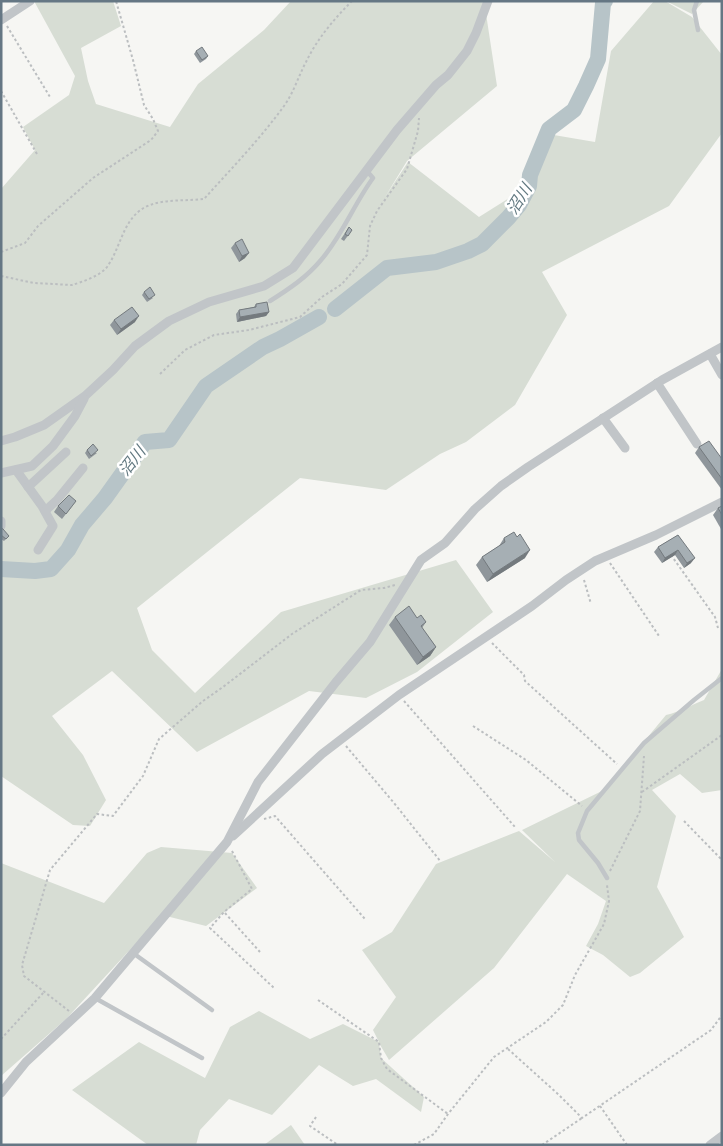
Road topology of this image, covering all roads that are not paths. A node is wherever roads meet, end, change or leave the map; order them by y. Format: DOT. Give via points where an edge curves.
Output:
graph roads {
  1 [pos="30,1"];
  2 [pos="488,1"];
  3 [pos="697,1"];
  4 [pos="2,19"];
  5 [pos="698,30"];
  6 [pos="366,170"];
  7 [pos="270,301"];
  8 [pos="722,347"];
  9 [pos="710,354"];
  10 [pos="722,375"];
  11 [pos="657,383"];
  12 [pos="85,396"];
  13 [pos="603,418"];
  14 [pos="1,441"];
  15 [pos="697,444"];
  16 [pos="625,448"];
  17 [pos="66,452"];
  18 [pos="83,468"];
  19 [pos="16,470"];
  20 [pos="1,473"];
  21 [pos="28,487"];
  22 [pos="722,502"];
  23 [pos="45,511"];
  24 [pos="1,521"];
  25 [pos="1,526"];
  26 [pos="38,550"];
  27 [pos="722,678"];
  28 [pos="227,842"];
  29 [pos="606,878"];
  30 [pos="133,954"];
  31 [pos="96,998"];
  32 [pos="212,1010"];
  33 [pos="202,1058"];
  34 [pos="1,1093"];
  35 [pos="722,1136"];
  36 [pos="710,1145"];
  1 -- 4 [label="street"];
  2 -- 6 [label="street" via="467,50 396,130"];
  3 -- 5 [label="lane" via="694,10"];
  6 -- 7 [label="lane" via="373,178 322,260 295,286"];
  6 -- 12 [label="street" via="293,268 264,286 209,302 169,320 135,346"];
  8 -- 9 [label="street"];
  9 -- 10 [label="street"];
  9 -- 11 [label="street"];
  11 -- 13 [label="street"];
  11 -- 15 [label="street"];
  12 -- 14 [label="street" via="44,425"];
  12 -- 19 [label="street" via="53,446 32,466"];
  13 -- 16 [label="street"];
  13 -- 28 [label="street" via="501,486 446,543 421,560 370,642 258,782"];
  17 -- 21 [label="street"];
  18 -- 23 [label="street"];
  19 -- 20 [label="street"];
  19 -- 21 [label="street"];
  21 -- 23 [label="street"];
  22 -- 28 [label="street" via="581,570 399,695 322,754"];
  23 -- 26 [label="street" via="53,526"];
  24 -- 25 [label="street"];
  27 -- 29 [label="lane" via="644,743 587,811 578,833 579,840"];
  28 -- 30 [label="street"];
  30 -- 31 [label="street"];
  30 -- 32 [label="lane"];
  31 -- 33 [label="lane"];
  31 -- 34 [label="street" via="26,1062"];
  35 -- 36 [label="street"];
}
